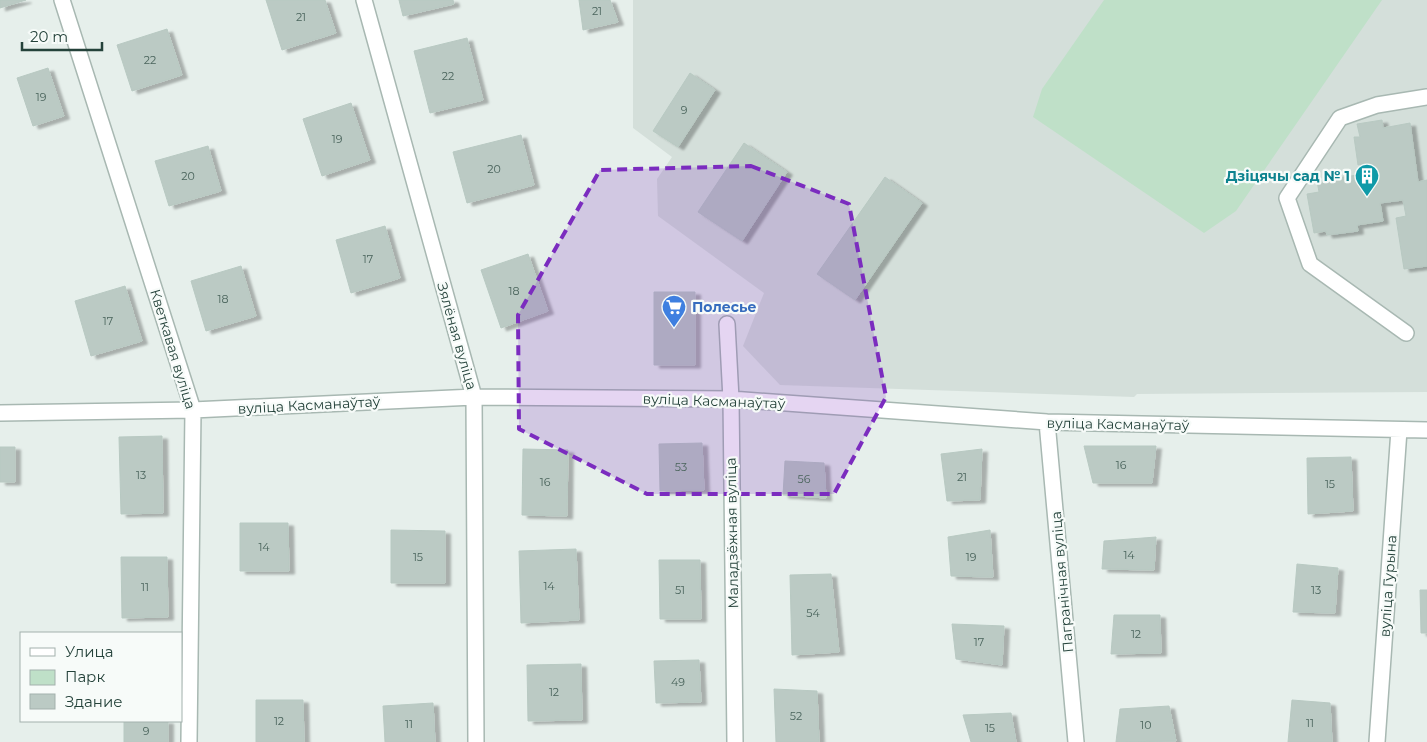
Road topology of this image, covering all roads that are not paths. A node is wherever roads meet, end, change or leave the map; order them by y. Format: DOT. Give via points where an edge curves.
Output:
graph roads {
  1 [pos="62,0"];
  2 [pos="364,0"];
  3 [pos="1427,97"];
  4 [pos="727,324"];
  5 [pos="1406,333"];
  6 [pos="474,397"];
  7 [pos="731,399"];
  8 [pos="194,410"];
  9 [pos="0,413"];
  10 [pos="1047,422"];
  11 [pos="1399,430"];
  12 [pos="1427,430"];
  13 [pos="189,742"];
  14 [pos="476,742"];
  15 [pos="735,742"];
  16 [pos="1076,742"];
  17 [pos="1376,742"];
  1 -- 8 [label="street, Кветкавая вуліца"];
  2 -- 6 [label="street, Зялёная вуліца"];
  3 -- 5 [label="street" via="1377,106 1340,118 1287,198 1310,264"];
  4 -- 7 [label="street, Маладзёжная вуліца"];
  6 -- 7 [label="street, вуліца Касманаўтаў"];
  6 -- 8 [label="street, вуліца Касманаўтаў"];
  6 -- 14 [label="street, Зялёная вуліца"];
  7 -- 10 [label="street, вуліца Касманаўтаў"];
  7 -- 15 [label="street, Маладзёжная вуліца"];
  8 -- 9 [label="street, вуліца Касманаўтаў"];
  8 -- 13 [label="street, Кветкавая вуліца"];
  10 -- 11 [label="street, вуліца Касманаўтаў"];
  10 -- 16 [label="street, Пагранічная вуліца"];
  11 -- 12 [label="street, вуліца Касманаўтаў"];
  11 -- 17 [label="street, вуліца Гурына"];
}
